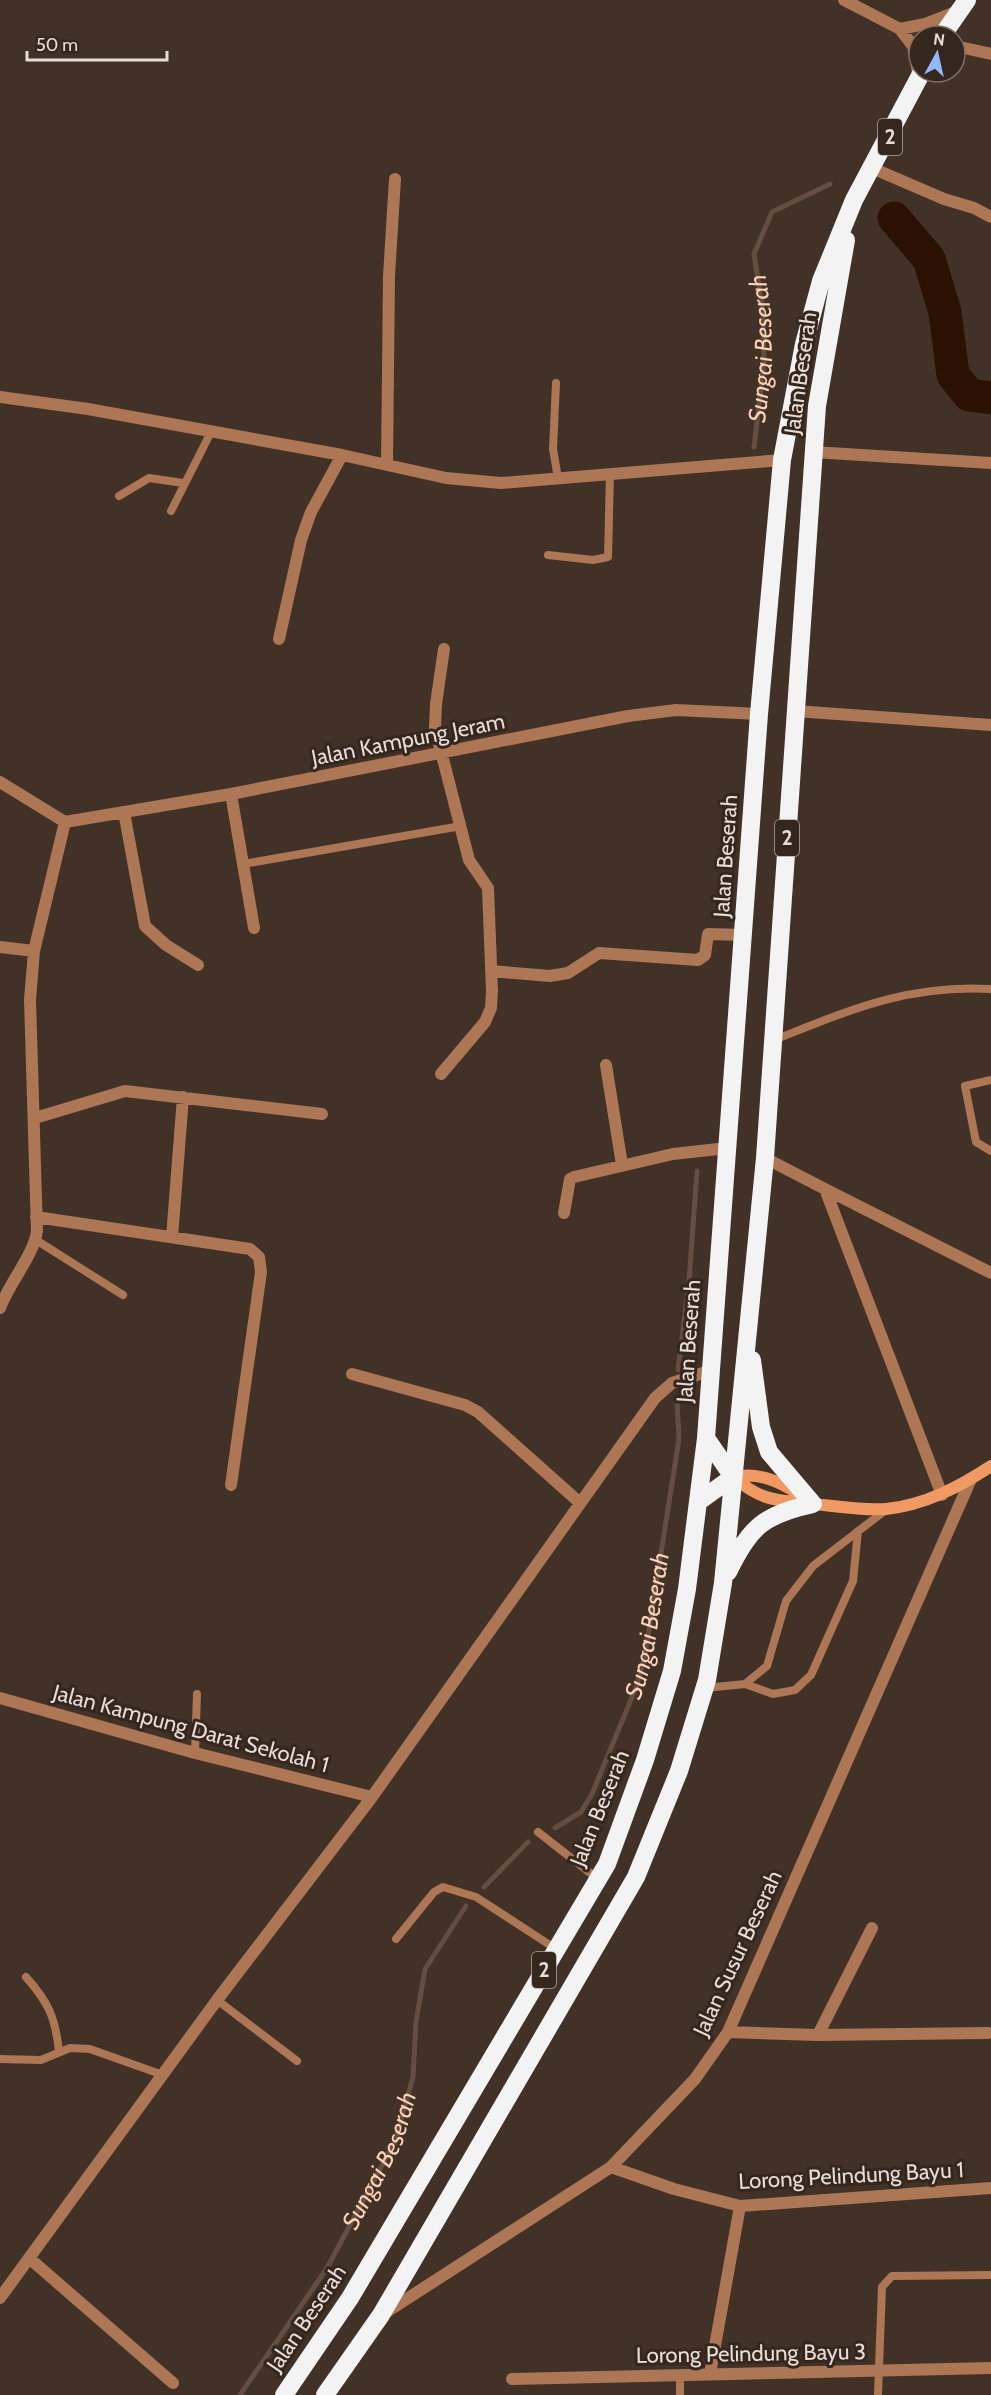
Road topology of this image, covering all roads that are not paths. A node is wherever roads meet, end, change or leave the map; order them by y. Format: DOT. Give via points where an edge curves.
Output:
graph roads {
  1 [pos="844,0"];
  2 [pos="964,5"];
  3 [pos="951,24"];
  4 [pos="900,29"];
  5 [pos="907,38"];
  6 [pos="967,49"];
  7 [pos="991,54"];
  8 [pos="916,84"];
  9 [pos="872,168"];
  10 [pos="395,178"];
  11 [pos="854,200"];
  12 [pos="991,217"];
  13 [pos="556,383"];
  14 [pos="0,397"];
  15 [pos="211,432"];
  16 [pos="813,452"];
  17 [pos="342,455"];
  18 [pos="782,460"];
  19 [pos="991,463"];
  20 [pos="387,465"];
  21 [pos="610,474"];
  22 [pos="558,478"];
  23 [pos="183,483"];
  24 [pos="118,496"];
  25 [pos="171,511"];
  26 [pos="548,555"];
  27 [pos="279,639"];
  28 [pos="444,649"];
  29 [pos="795,711"];
  30 [pos="759,714"];
  31 [pos="991,724"];
  32 [pos="440,755"];
  33 [pos="0,782"];
  34 [pos="231,794"];
  35 [pos="124,812"];
  36 [pos="65,822"];
  37 [pos="461,826"];
  38 [pos="243,864"];
  39 [pos="254,928"];
  40 [pos="744,935"];
  41 [pos="0,947"];
  42 [pos="34,951"];
  43 [pos="198,965"];
  44 [pos="491,971"];
  45 [pos="991,989"];
  46 [pos="774,1040"];
  47 [pos="606,1065"];
  48 [pos="441,1074"];
  49 [pos="991,1080"];
  50 [pos="183,1097"];
  51 [pos="322,1114"];
  52 [pos="35,1118"];
  53 [pos="727,1148"];
  54 [pos="991,1151"];
  55 [pos="765,1158"];
  56 [pos="622,1165"];
  57 [pos="825,1189"];
  58 [pos="564,1213"];
  59 [pos="36,1217"];
  60 [pos="172,1237"];
  61 [pos="36,1240"];
  62 [pos="991,1273"];
  63 [pos="123,1295"];
  64 [pos="0,1308"];
  65 [pos="747,1329"];
  66 [pos="709,1371"];
  67 [pos="352,1374"];
  68 [pos="706,1438"];
  69 [pos="991,1466"];
  70 [pos="733,1477"];
  71 [pos="971,1479"];
  72 [pos="231,1485"];
  73 [pos="942,1496"];
  74 [pos="579,1502"];
  75 [pos="698,1502"];
  76 [pos="813,1504"];
  77 [pos="887,1509"];
  78 [pos="858,1531"];
  79 [pos="723,1583"];
  80 [pos="745,1684"];
  81 [pos="705,1688"];
  82 [pos="197,1694"];
  83 [pos="0,1698"];
  84 [pos="195,1753"];
  85 [pos="372,1797"];
  86 [pos="538,1832"];
  87 [pos="598,1879"];
  88 [pos="872,1928"];
  89 [pos="396,1939"];
  90 [pos="556,1949"];
  91 [pos="26,1977"];
  92 [pos="217,2000"];
  93 [pos="728,2031"];
  94 [pos="988,2033"];
  95 [pos="818,2035"];
  96 [pos="59,2051"];
  97 [pos="0,2059"];
  98 [pos="297,2061"];
  99 [pos="163,2075"];
  100 [pos="611,2167"];
  101 [pos="991,2187"];
  102 [pos="740,2206"];
  103 [pos="29,2258"];
  104 [pos="991,2275"];
  105 [pos="0,2298"];
  106 [pos="381,2315"];
  107 [pos="991,2368"];
  108 [pos="879,2371"];
  109 [pos="711,2374"];
  110 [pos="680,2375"];
  111 [pos="512,2379"];
  112 [pos="173,2383"];
  113 [pos="284,2395"];
  114 [pos="325,2395"];
  115 [pos="680,2395"];
  116 [pos="878,2395"];
  1 -- 4 [label="street"];
  2 -- 3 [label="highway"];
  2 -- 4 [label="street" via="925,24"];
  4 -- 5 [label="street"];
  6 -- 7 [label="street"];
  8 -- 9 [label="highway, Jalan Beserah / 2"];
  9 -- 11 [label="highway, Jalan Beserah / 2"];
  9 -- 12 [label="street"];
  10 -- 20 [label="street" via="389,276"];
  11 -- 16 [label="highway, Jalan Beserah / 2" via="819,394"];
  11 -- 18 [label="highway, Jalan Beserah / 2" via="821,281"];
  13 -- 22 [label="lane" via="553,449"];
  14 -- 15 [label="street"];
  15 -- 17 [label="street"];
  15 -- 23 [label="lane"];
  16 -- 19 [label="street"];
  16 -- 29 [label="highway, Jalan Beserah / 2"];
  17 -- 20 [label="street"];
  17 -- 27 [label="street" via="311,512 301,540"];
  18 -- 21 [label="street"];
  18 -- 30 [label="highway, Jalan Beserah / 2"];
  20 -- 22 [label="street" via="446,478 501,483"];
  21 -- 22 [label="street"];
  21 -- 26 [label="lane" via="608,557 593,560"];
  23 -- 24 [label="lane" via="149,478"];
  23 -- 25 [label="lane"];
  28 -- 32 [label="street" via="435,728"];
  29 -- 31 [label="street"];
  29 -- 46 [label="highway, Jalan Beserah / 2"];
  30 -- 32 [label="street, Jalan Kampung Jeram" via="676,710 628,716"];
  30 -- 40 [label="highway, Jalan Beserah / 2"];
  32 -- 34 [label="street, Jalan Kampung Jeram"];
  32 -- 37 [label="street"];
  33 -- 36 [label="street"];
  34 -- 35 [label="street, Jalan Kampung Jeram"];
  34 -- 38 [label="street"];
  35 -- 36 [label="street, Jalan Kampung Jeram"];
  35 -- 43 [label="street" via="145,926"];
  36 -- 42 [label="street"];
  37 -- 38 [label="lane"];
  37 -- 44 [label="street" via="469,860 488,888"];
  38 -- 39 [label="street"];
  40 -- 44 [label="street" via="708,934 705,956 698,960 599,953 568,973 550,976"];
  40 -- 53 [label="highway, Jalan Beserah / 2"];
  41 -- 42 [label="street"];
  42 -- 52 [label="street" via="30,1000"];
  44 -- 48 [label="street" via="491,1008 485,1022"];
  45 -- 46 [label="lane" via="935,989 898,995"];
  46 -- 55 [label="highway, Jalan Beserah / 2"];
  47 -- 56 [label="street"];
  49 -- 54 [label="lane" via="965,1086 976,1142"];
  50 -- 51 [label="street"];
  50 -- 52 [label="street" via="124,1091"];
  50 -- 60 [label="street"];
  52 -- 59 [label="street"];
  53 -- 56 [label="street"];
  53 -- 66 [label="highway, Jalan Beserah / 2"];
  55 -- 57 [label="street"];
  55 -- 65 [label="highway, Jalan Beserah / 2"];
  56 -- 58 [label="street" via="570,1179"];
  57 -- 62 [label="street"];
  57 -- 73 [label="street"];
  59 -- 60 [label="street"];
  59 -- 61 [label="street"];
  60 -- 72 [label="street" via="250,1249 259,1257 261,1272"];
  61 -- 63 [label="lane"];
  61 -- 64 [label="street"];
  65 -- 70 [label="highway, Jalan Beserah / 2"];
  65 -- 76 [label="highway" via="761,1427 769,1452"];
  66 -- 68 [label="highway, Jalan Beserah / 2"];
  66 -- 74 [label="street" via="672,1383 655,1398"];
  67 -- 74 [label="street" via="478,1412"];
  68 -- 70 [label="highway"];
  68 -- 75 [label="highway, Jalan Beserah / 2"];
  69 -- 71 [label="street"];
  70 -- 75 [label="highway"];
  70 -- 76 [label="street" via="753,1494"];
  70 -- 76 [label="street" via="767,1477"];
  70 -- 79 [label="highway, Jalan Beserah / 2"];
  71 -- 73 [label="street"];
  71 -- 93 [label="street, Jalan Susur Beserah"];
  73 -- 77 [label="street"];
  74 -- 85 [label="street"];
  75 -- 87 [label="highway, Jalan Beserah / 2" via="672,1671 645,1760"];
  76 -- 77 [label="street"];
  76 -- 79 [label="highway" via="779,1511 765,1521 738,1553"];
  77 -- 78 [label="lane"];
  78 -- 80 [label="lane" via="813,1566 786,1601 766,1666"];
  78 -- 80 [label="lane" via="853,1581 811,1675 795,1690 774,1694"];
  79 -- 81 [label="highway, Jalan Beserah / 2"];
  80 -- 81 [label="lane"];
  81 -- 106 [label="highway, Jalan Beserah / 2" via="679,1771 636,1877"];
  82 -- 84 [label="lane"];
  83 -- 84 [label="street, Jalan Kampung Darat Sekolah 1"];
  84 -- 85 [label="street, Jalan Kampung Darat Sekolah 1"];
  85 -- 92 [label="street"];
  86 -- 87 [label="lane"];
  87 -- 90 [label="highway, Jalan Beserah / 2"];
  88 -- 95 [label="street"];
  89 -- 90 [label="lane" via="434,1892 443,1887 477,1897"];
  90 -- 113 [label="highway, Jalan Beserah / 2" via="350,2298"];
  91 -- 96 [label="lane" via="52,2012"];
  92 -- 98 [label="lane"];
  92 -- 99 [label="street"];
  93 -- 95 [label="street"];
  93 -- 100 [label="street, Jalan Susur Beserah" via="688,2088"];
  94 -- 95 [label="street"];
  96 -- 97 [label="lane" via="41,2060"];
  96 -- 99 [label="lane" via="90,2049"];
  99 -- 103 [label="street"];
  100 -- 102 [label="street, Lorong Pelindung Bayu 1"];
  100 -- 106 [label="street, Jalan Susur Beserah"];
  101 -- 102 [label="street, Lorong Pelindung Bayu 1"];
  102 -- 109 [label="street"];
  103 -- 105 [label="street"];
  103 -- 112 [label="street"];
  104 -- 108 [label="lane" via="892,2276 886,2280 882,2286"];
  106 -- 114 [label="highway, Jalan Beserah / 2"];
  107 -- 108 [label="street, Lorong Pelindung Bayu 3"];
  108 -- 109 [label="street, Lorong Pelindung Bayu 3"];
  108 -- 116 [label="lane"];
  109 -- 110 [label="street, Lorong Pelindung Bayu 3"];
  110 -- 111 [label="street, Lorong Pelindung Bayu 3"];
  110 -- 115 [label="lane"];
}
